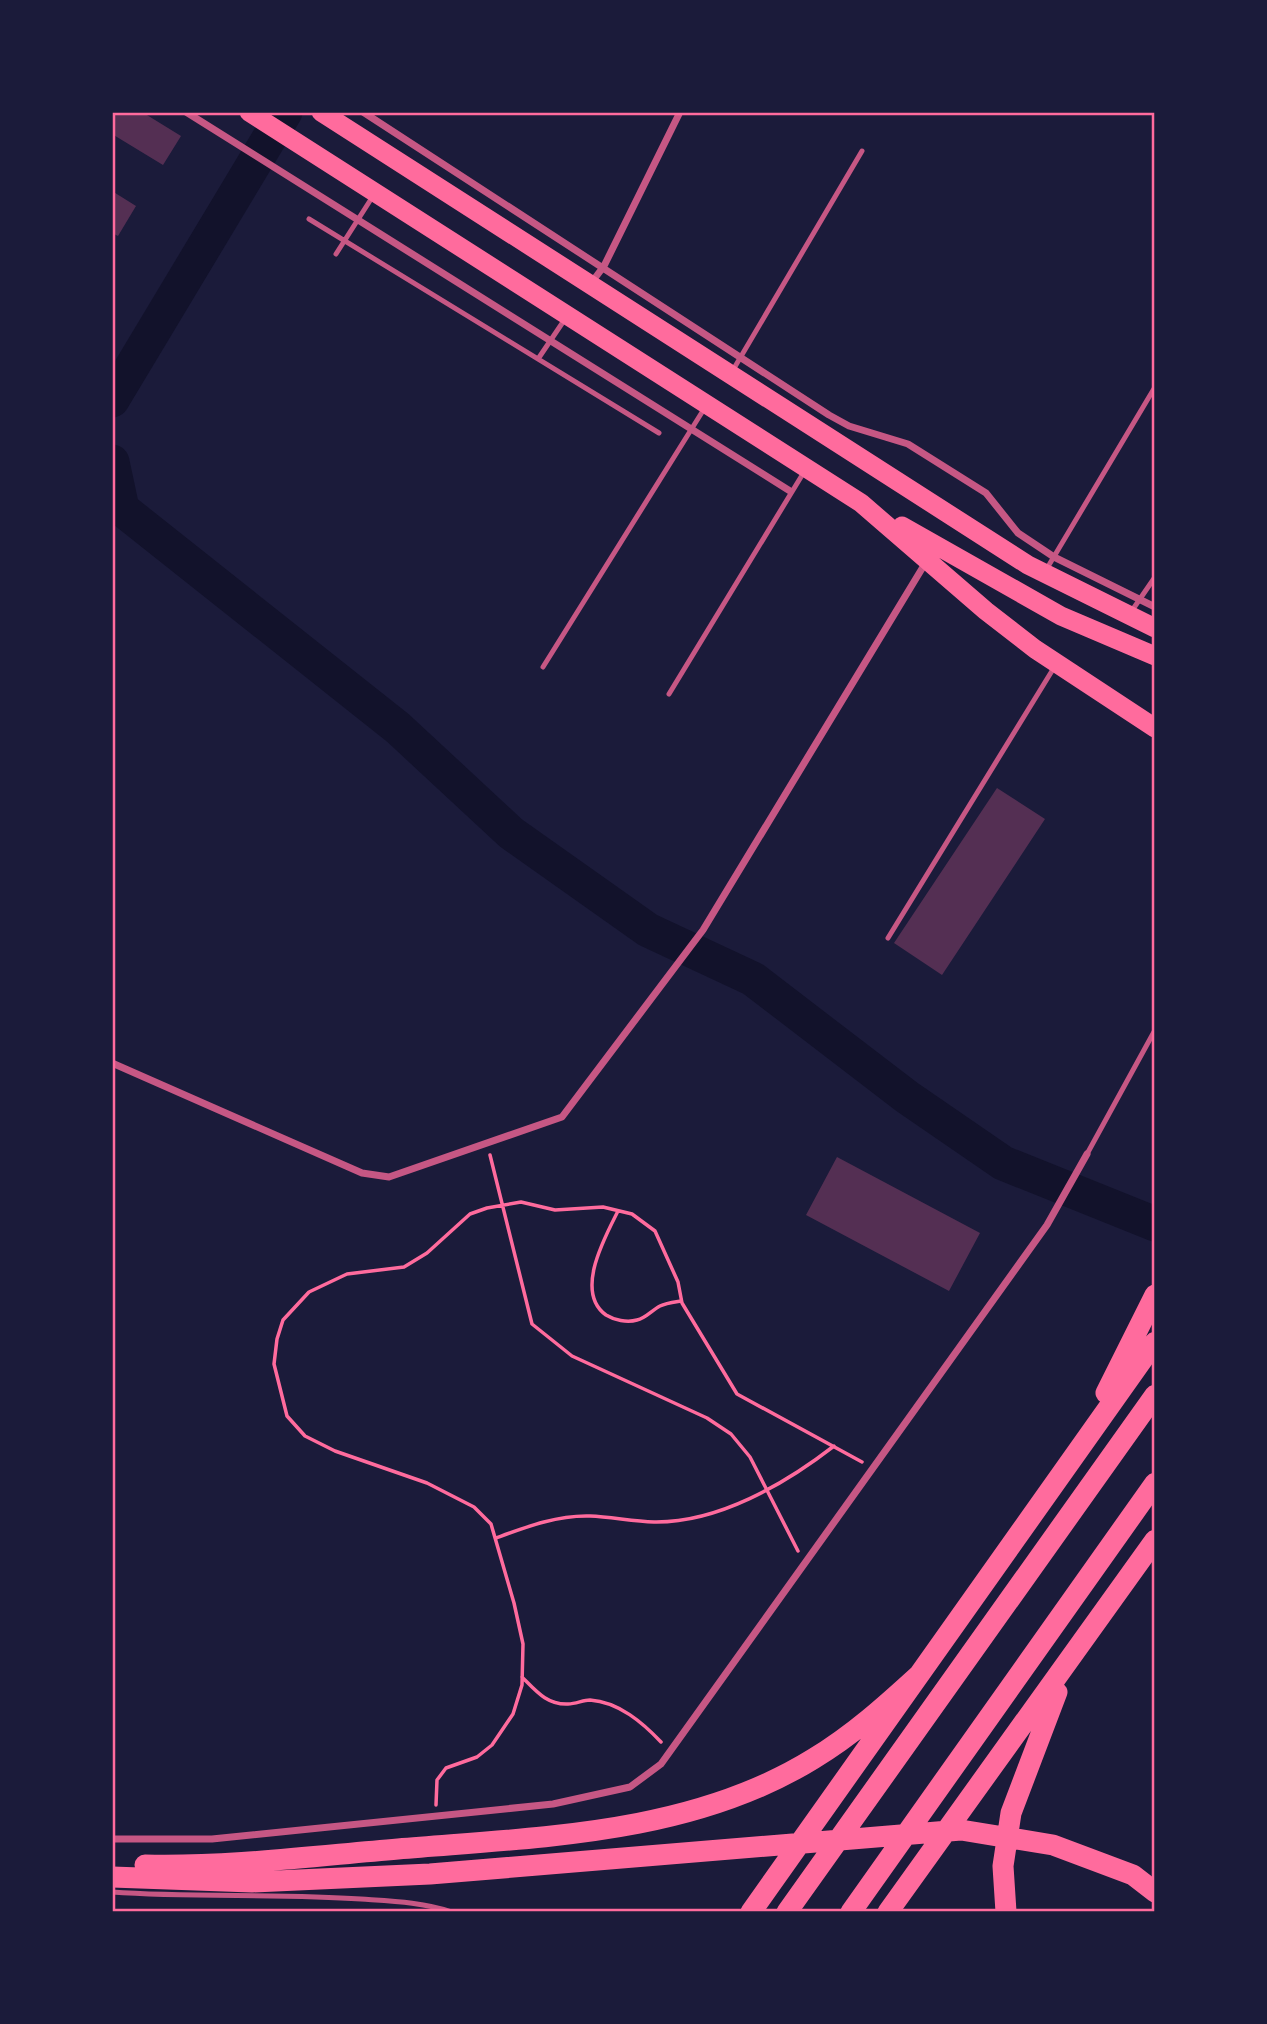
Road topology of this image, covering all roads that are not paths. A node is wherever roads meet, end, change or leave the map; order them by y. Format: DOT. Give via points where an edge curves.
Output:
graph roads {
  1 [pos="186,112"];
  2 [pos="248,112"];
  3 [pos="321,112"];
  4 [pos="363,112"];
  5 [pos="680,112"];
  6 [pos="862,151"];
  7 [pos="375,193"];
  8 [pos="309,219"];
  9 [pos="359,219"];
  10 [pos="345,240"];
  11 [pos="336,254"];
  12 [pos="604,266"];
  13 [pos="589,286"];
  14 [pos="566,317"];
  15 [pos="550,340"];
  16 [pos="742,357"];
  17 [pos="537,359"];
  18 [pos="730,376"];
  19 [pos="1155,387"];
  20 [pos="706,406"];
  21 [pos="691,430"];
  22 [pos="659,433"];
  23 [pos="805,470"];
  24 [pos="790,491"];
  25 [pos="861,503"];
  26 [pos="928,559"];
  27 [pos="1049,565"];
  28 [pos="1155,577"];
  29 [pos="1134,607"];
  30 [pos="1155,607"];
  31 [pos="1155,628"];
  32 [pos="1155,656"];
  33 [pos="1056,663"];
  34 [pos="542,667"];
  35 [pos="669,694"];
  36 [pos="1155,728"];
  37 [pos="888,938"];
  38 [pos="1155,1030"];
  39 [pos="112,1063"];
  40 [pos="1087,1154"];
  41 [pos="1155,1295"];
  42 [pos="1155,1342"];
  43 [pos="1155,1395"];
  44 [pos="1074,1455"];
  45 [pos="1155,1483"];
  46 [pos="1155,1540"];
  47 [pos="1155,1547"];
  48 [pos="1135,1570"];
  49 [pos="1070,1660"];
  50 [pos="920,1674"];
  51 [pos="112,1839"];
  52 [pos="112,1865"];
  53 [pos="112,1877"];
  54 [pos="112,1892"];
  55 [pos="1155,1892"];
  56 [pos="452,1912"];
  57 [pos="751,1912"];
  58 [pos="787,1912"];
  59 [pos="851,1912"];
  60 [pos="888,1912"];
  61 [pos="1006,1912"];
  1 -- 9 [label="street"];
  2 -- 7 [label="highway"];
  3 -- 13 [label="highway"];
  4 -- 12 [label="street"];
  5 -- 12 [label="street"];
  6 -- 16 [label="lane"];
  7 -- 9 [label="lane"];
  7 -- 14 [label="highway"];
  8 -- 10 [label="lane"];
  9 -- 10 [label="lane"];
  9 -- 15 [label="street"];
  10 -- 11 [label="lane"];
  10 -- 17 [label="lane"];
  12 -- 13 [label="street"];
  12 -- 16 [label="street"];
  13 -- 18 [label="highway"];
  14 -- 15 [label="lane"];
  14 -- 20 [label="highway"];
  15 -- 17 [label="lane"];
  15 -- 21 [label="street"];
  16 -- 18 [label="lane"];
  16 -- 27 [label="street" via="849,426 908,444 986,493"];
  17 -- 22 [label="lane"];
  18 -- 27 [label="highway"];
  19 -- 27 [label="lane"];
  20 -- 21 [label="lane"];
  20 -- 23 [label="highway"];
  21 -- 24 [label="street"];
  21 -- 34 [label="lane"];
  23 -- 24 [label="lane"];
  23 -- 25 [label="highway"];
  24 -- 35 [label="lane"];
  25 -- 26 [label="highway"];
  25 -- 32 [label="highway" via="1061,615"];
  26 -- 33 [label="highway" via="986,611"];
  26 -- 39 [label="street" via="702,930 562,1117 389,1177 362,1173"];
  27 -- 29 [label="highway"];
  28 -- 29 [label="lane"];
  29 -- 30 [label="street"];
  29 -- 31 [label="highway"];
  33 -- 36 [label="highway"];
  33 -- 37 [label="lane"];
  38 -- 40 [label="lane"];
  40 -- 51 [label="street" via="1047,1225 671,1752 630,1787 552,1804 212,1839"];
  41 -- 44 [label="highway"];
  42 -- 44 [label="highway"];
  43 -- 58 [label="highway"];
  44 -- 50 [label="highway"];
  45 -- 59 [label="highway"];
  46 -- 48 [label="highway"];
  47 -- 48 [label="highway"];
  48 -- 49 [label="highway"];
  49 -- 60 [label="highway"];
  49 -- 61 [label="highway" via="1011,1813 1003,1866"];
  50 -- 52 [label="highway" via="840,1741 783,1776 709,1806 625,1825 482,1842 249,1861"];
  50 -- 57 [label="highway"];
  53 -- 55 [label="highway" via="251,1882 430,1874 961,1830 1053,1845 1133,1875"];
  54 -- 56 [label="lane" via="329,1897"];
}
